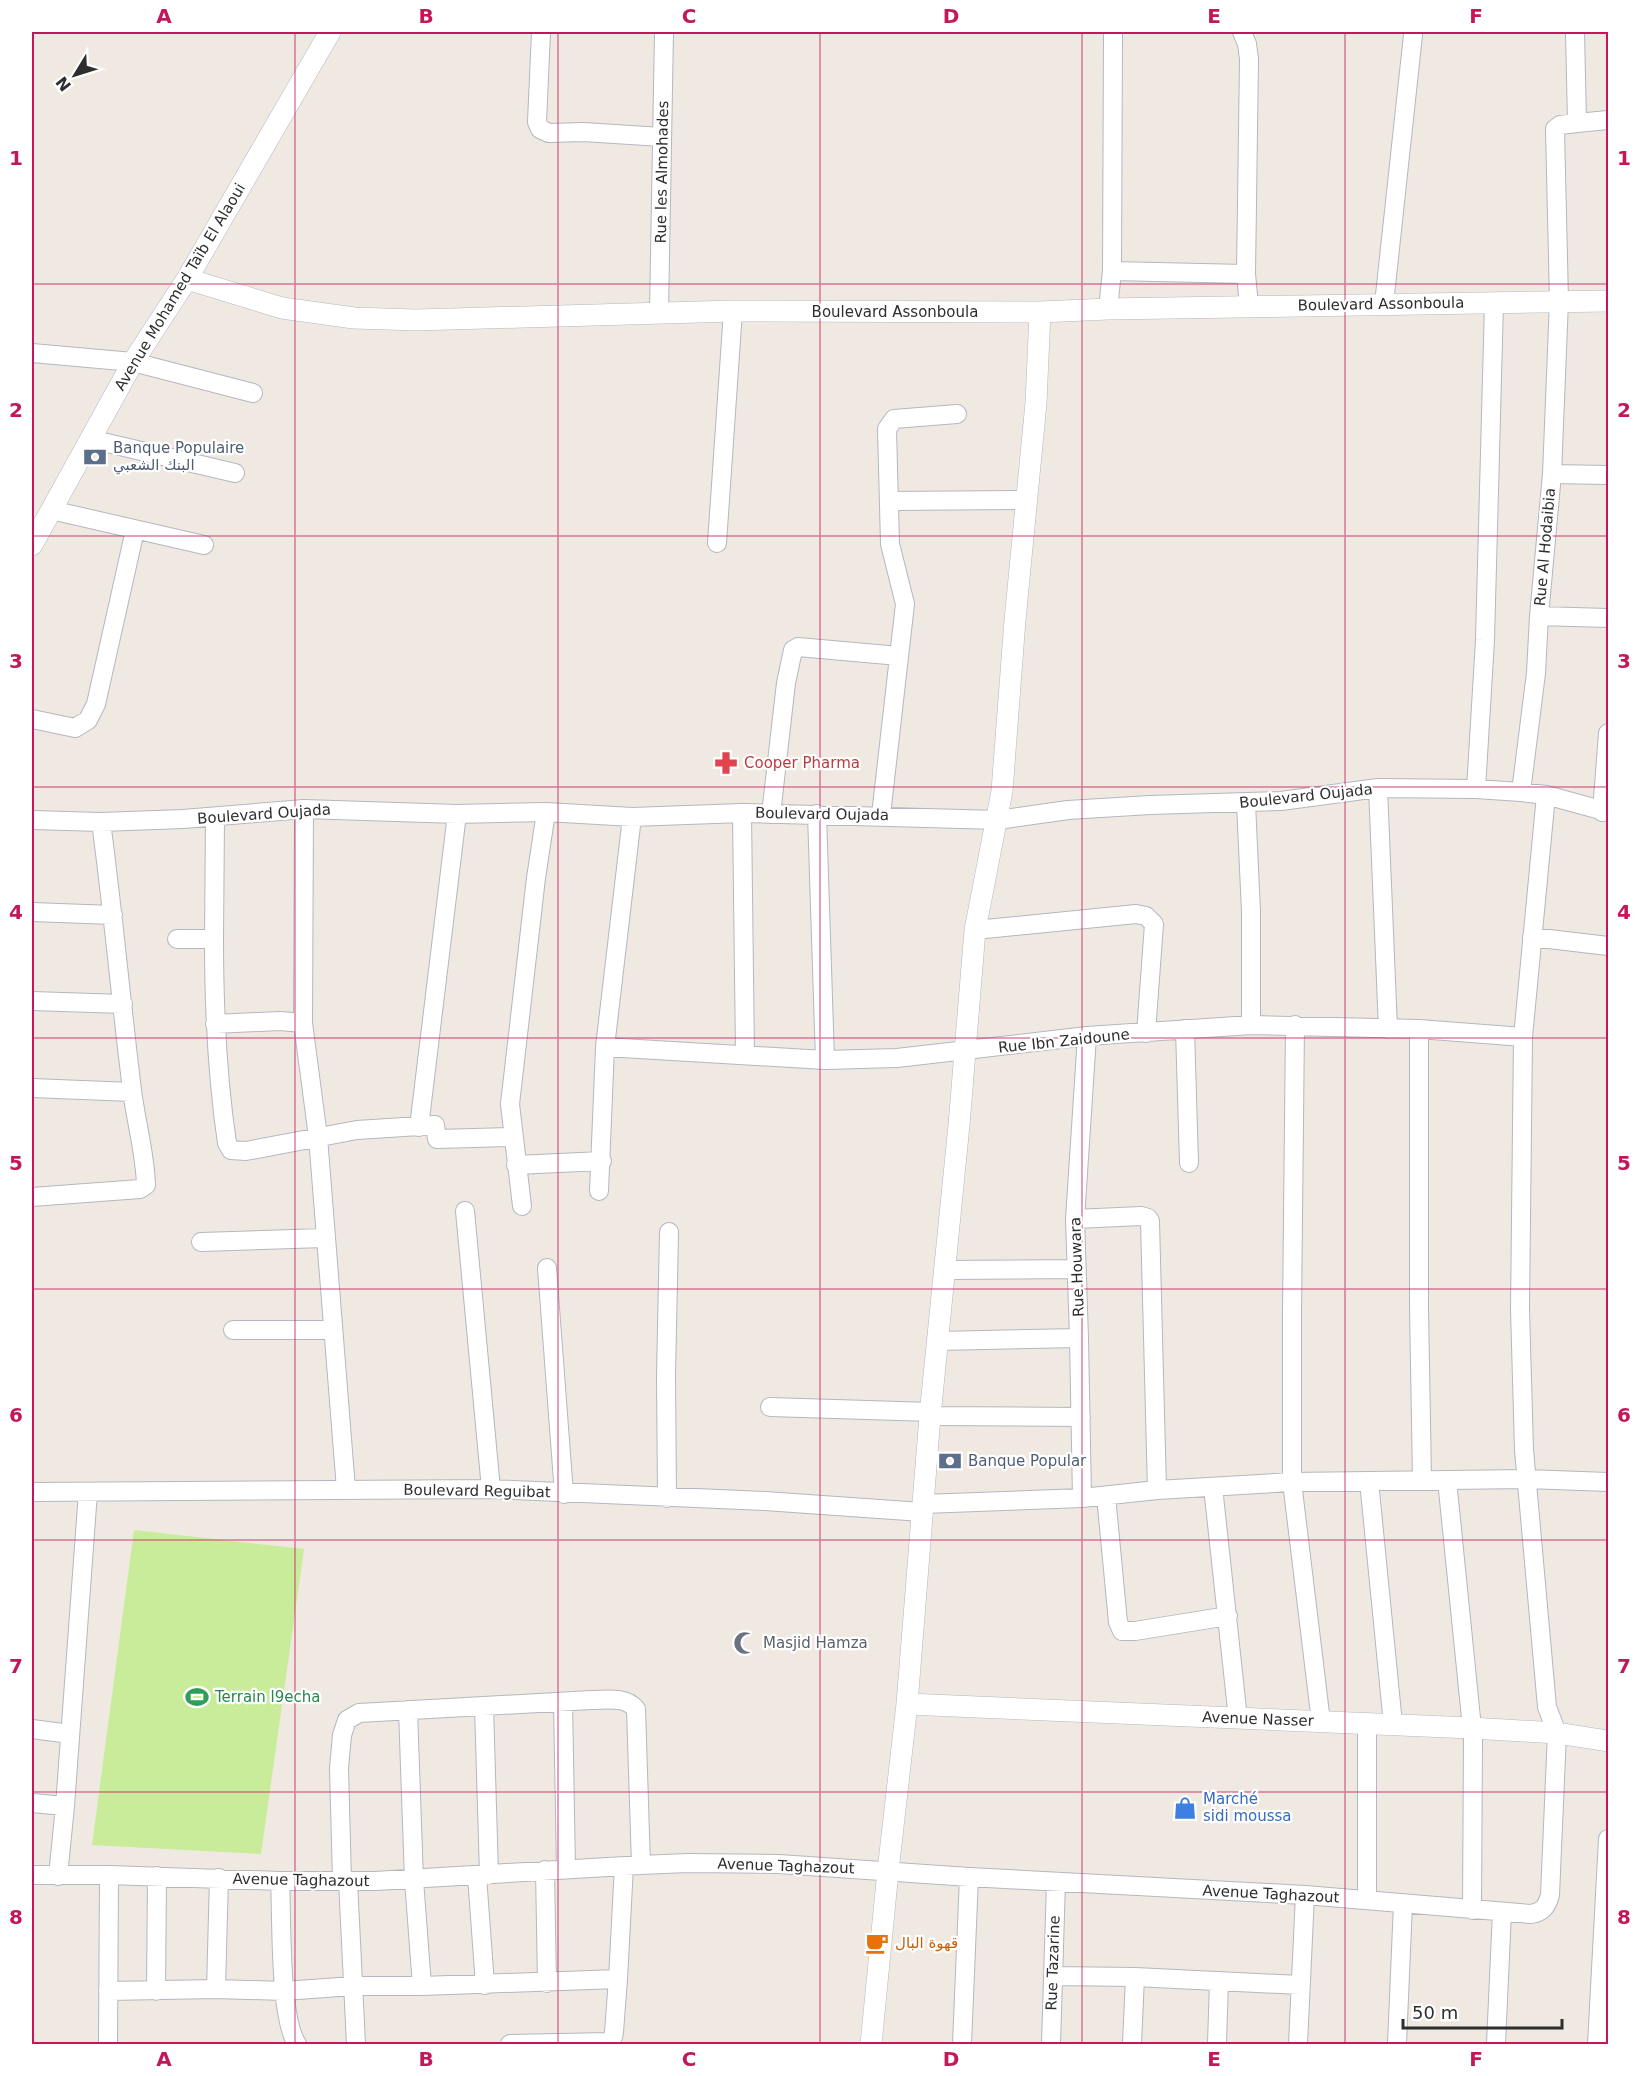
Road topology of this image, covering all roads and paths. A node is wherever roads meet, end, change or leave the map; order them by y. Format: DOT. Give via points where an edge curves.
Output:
graph roads {
  1 [pos="330,32"];
  2 [pos="541,32"];
  3 [pos="664,32"];
  4 [pos="1113,32"];
  5 [pos="1242,32"];
  6 [pos="1575,32"];
  7 [pos="1413,35"];
  8 [pos="1608,120"];
  9 [pos="1577,123"];
  10 [pos="662,137"];
  11 [pos="1112,271"];
  12 [pos="1246,274"];
  13 [pos="187,279"];
  14 [pos="1558,301"];
  15 [pos="1608,301"];
  16 [pos="1494,303"];
  17 [pos="1384,304"];
  18 [pos="1249,306"];
  19 [pos="1108,309"];
  20 [pos="733,311"];
  21 [pos="659,312"];
  22 [pos="1040,312"];
  23 [pos="32,353"];
  24 [pos="133,362"];
  25 [pos="253,393"];
  26 [pos="957,414"];
  27 [pos="90,439"];
  28 [pos="235,473"];
  29 [pos="1552,474"];
  30 [pos="1608,476"];
  31 [pos="1026,500"];
  32 [pos="890,501"];
  33 [pos="51,510"];
  34 [pos="135,530"];
  35 [pos="717,543"];
  36 [pos="32,545"];
  37 [pos="204,545"];
  38 [pos="1539,616"];
  39 [pos="1608,618"];
  40 [pos="899,656"];
  41 [pos="32,719"];
  42 [pos="1608,733"];
  43 [pos="1378,788"];
  44 [pos="1476,789"];
  45 [pos="1521,792"];
  46 [pos="1546,795"];
  47 [pos="1246,803"];
  48 [pos="304,809"];
  49 [pos="546,812"];
  50 [pos="1605,812"];
  51 [pos="742,813"];
  52 [pos="457,814"];
  53 [pos="771,814"];
  54 [pos="817,814"];
  55 [pos="881,815"];
  56 [pos="215,817"];
  57 [pos="632,817"];
  58 [pos="32,820"];
  59 [pos="998,820"];
  60 [pos="101,822"];
  61 [pos="32,912"];
  62 [pos="113,915"];
  63 [pos="975,930"];
  64 [pos="1532,937"];
  65 [pos="177,939"];
  66 [pos="214,939"];
  67 [pos="1608,946"];
  68 [pos="32,1001"];
  69 [pos="123,1004"];
  70 [pos="303,1023"];
  71 [pos="215,1024"];
  72 [pos="1251,1025"];
  73 [pos="1295,1025"];
  74 [pos="1185,1029"];
  75 [pos="1388,1029"];
  76 [pos="1419,1029"];
  77 [pos="1146,1033"];
  78 [pos="1087,1036"];
  79 [pos="1523,1037"];
  80 [pos="605,1047"];
  81 [pos="964,1050"];
  82 [pos="745,1055"];
  83 [pos="825,1060"];
  84 [pos="32,1088"];
  85 [pos="132,1092"];
  86 [pos="419,1127"];
  87 [pos="318,1137"];
  88 [pos="513,1137"];
  89 [pos="602,1161"];
  90 [pos="1189,1163"];
  91 [pos="516,1165"];
  92 [pos="599,1191"];
  93 [pos="32,1197"];
  94 [pos="522,1206"];
  95 [pos="465,1211"];
  96 [pos="1074,1219"];
  97 [pos="669,1232"];
  98 [pos="324,1238"];
  99 [pos="201,1242"];
  100 [pos="547,1269"];
  101 [pos="1077,1269"];
  102 [pos="944,1270"];
  103 [pos="233,1330"];
  104 [pos="333,1330"];
  105 [pos="1079,1338"];
  106 [pos="938,1341"];
  107 [pos="770,1407"];
  108 [pos="930,1414"];
  109 [pos="1081,1417"];
  110 [pos="1422,1479"];
  111 [pos="1527,1479"];
  112 [pos="1447,1480"];
  113 [pos="1369,1481"];
  114 [pos="1292,1482"];
  115 [pos="1608,1482"];
  116 [pos="1213,1487"];
  117 [pos="346,1489"];
  118 [pos="491,1489"];
  119 [pos="1157,1491"];
  120 [pos="32,1492"];
  121 [pos="88,1492"];
  122 [pos="564,1494"];
  123 [pos="1106,1496"];
  124 [pos="667,1498"];
  125 [pos="1082,1498"];
  126 [pos="922,1508"];
  127 [pos="1228,1616"];
  128 [pos="563,1702"];
  129 [pos="907,1704"];
  130 [pos="484,1706"];
  131 [pos="408,1710"];
  132 [pos="1238,1719"];
  133 [pos="1321,1722"];
  134 [pos="1393,1724"];
  135 [pos="1367,1725"];
  136 [pos="1472,1728"];
  137 [pos="32,1729"];
  138 [pos="1557,1733"];
  139 [pos="70,1734"];
  140 [pos="1608,1741"];
  141 [pos="32,1803"];
  142 [pos="65,1806"];
  143 [pos="1608,1839"];
  144 [pos="632,1865"];
  145 [pos="566,1869"];
  146 [pos="545,1870"];
  147 [pos="888,1870"];
  148 [pos="32,1875"];
  149 [pos="108,1875"];
  150 [pos="483,1875"];
  151 [pos="58,1876"];
  152 [pos="157,1876"];
  153 [pos="969,1877"];
  154 [pos="219,1878"];
  155 [pos="414,1880"];
  156 [pos="280,1881"];
  157 [pos="345,1881"];
  158 [pos="1056,1882"];
  159 [pos="1305,1895"];
  160 [pos="1367,1900"];
  161 [pos="1403,1904"];
  162 [pos="1472,1910"];
  163 [pos="1502,1912"];
  164 [pos="1053,1976"];
  165 [pos="1135,1977"];
  166 [pos="618,1979"];
  167 [pos="1219,1982"];
  168 [pos="547,1983"];
  169 [pos="485,1984"];
  170 [pos="1300,1985"];
  171 [pos="353,1986"];
  172 [pos="422,1986"];
  173 [pos="216,1989"];
  174 [pos="284,1990"];
  175 [pos="108,1991"];
  176 [pos="156,1991"];
  177 [pos="108,2044"];
  178 [pos="297,2044"];
  179 [pos="356,2044"];
  180 [pos="510,2044"];
  181 [pos="871,2044"];
  182 [pos="962,2044"];
  183 [pos="1051,2044"];
  184 [pos="1132,2044"];
  185 [pos="1217,2044"];
  186 [pos="1298,2044"];
  187 [pos="1397,2044"];
  188 [pos="1496,2044"];
  189 [pos="1597,2044"];
  1 -- 13 [label="street, Avenue Mohamed Taïb El Alaoui"];
  2 -- 10 [label="street" via="537,122 540,129 549,133"];
  3 -- 10 [label="street, Rue les Almohades"];
  4 -- 11 [label="street"];
  5 -- 12 [label="street" via="1249,59"];
  6 -- 9 [label="street"];
  7 -- 17 [label="street"];
  8 -- 9 [label="street"];
  9 -- 14 [label="street, Rue Al Hodaibia" via="1555,129"];
  10 -- 21 [label="street, Rue les Almohades"];
  11 -- 12 [label="street"];
  11 -- 19 [label="street"];
  12 -- 18 [label="street"];
  13 -- 21 [label="street, Boulevard Assonboula" via="282,308 354,318 416,320"];
  13 -- 24 [label="street, Avenue Mohamed Taïb El Alaoui"];
  14 -- 15 [label="street, Boulevard Assonboula"];
  14 -- 16 [label="street, Boulevard Assonboula"];
  14 -- 29 [label="street, Rue Al Hodaibia"];
  16 -- 17 [label="street, Boulevard Assonboula"];
  16 -- 44 [label="street" via="1485,640"];
  17 -- 18 [label="street, Boulevard Assonboula"];
  18 -- 19 [label="street, Boulevard Assonboula"];
  19 -- 22 [label="street, Boulevard Assonboula"];
  20 -- 21 [label="street, Boulevard Assonboula"];
  20 -- 22 [label="street, Boulevard Assonboula"];
  20 -- 35 [label="street"];
  22 -- 31 [label="street"];
  23 -- 24 [label="street"];
  24 -- 25 [label="street"];
  24 -- 27 [label="street, Avenue Mohamed Taïb El Alaoui"];
  26 -- 32 [label="street" via="889,422 886,429"];
  27 -- 28 [label="street"];
  27 -- 33 [label="street, Avenue Mohamed Taïb El Alaoui"];
  29 -- 30 [label="street"];
  29 -- 38 [label="street, Rue Al Hodaibia"];
  31 -- 32 [label="street"];
  31 -- 59 [label="street"];
  32 -- 40 [label="street" via="890,544 905,604"];
  33 -- 34 [label="street"];
  33 -- 36 [label="street, Avenue Mohamed Taïb El Alaoui"];
  34 -- 37 [label="street"];
  34 -- 41 [label="street" via="96,704 88,720 75,728"];
  38 -- 39 [label="street"];
  38 -- 45 [label="street, Rue Al Hodaibia"];
  40 -- 53 [label="street" via="798,647 793,650"];
  40 -- 55 [label="street"];
  42 -- 50 [label="street"];
  43 -- 44 [label="street, Boulevard Oujada"];
  43 -- 47 [label="street, Boulevard Oujada"];
  43 -- 75 [label="street"];
  44 -- 45 [label="street, Boulevard Oujada"];
  45 -- 46 [label="street, Boulevard Oujada"];
  46 -- 50 [label="street, Boulevard Oujada"];
  46 -- 64 [label="street"];
  47 -- 59 [label="street, Boulevard Oujada" via="1080,809"];
  47 -- 72 [label="street"];
  48 -- 52 [label="street, Boulevard Oujada"];
  48 -- 56 [label="street, Boulevard Oujada"];
  48 -- 70 [label="street"];
  49 -- 52 [label="street, Boulevard Oujada"];
  49 -- 57 [label="street, Boulevard Oujada"];
  49 -- 88 [label="street" via="510,1104"];
  51 -- 53 [label="street, Boulevard Oujada"];
  51 -- 57 [label="street, Boulevard Oujada"];
  51 -- 82 [label="street"];
  52 -- 86 [label="street"];
  53 -- 54 [label="street, Boulevard Oujada"];
  54 -- 55 [label="street, Boulevard Oujada"];
  54 -- 83 [label="street"];
  55 -- 59 [label="street, Boulevard Oujada"];
  56 -- 60 [label="street, Boulevard Oujada"];
  56 -- 66 [label="street"];
  57 -- 80 [label="street"];
  58 -- 60 [label="street, Boulevard Oujada"];
  59 -- 63 [label="street"];
  60 -- 62 [label="street"];
  61 -- 62 [label="street"];
  62 -- 69 [label="street"];
  63 -- 77 [label="street" via="1146,916 1154,924"];
  63 -- 81 [label="street"];
  64 -- 67 [label="street"];
  64 -- 79 [label="street"];
  65 -- 66 [label="street"];
  66 -- 71 [label="street"];
  68 -- 69 [label="street"];
  69 -- 85 [label="street"];
  70 -- 71 [label="street"];
  70 -- 87 [label="street"];
  71 -- 87 [label="street" via="227,1143 231,1150 246,1151"];
  72 -- 73 [label="street, Rue Ibn Zaidoune"];
  72 -- 74 [label="street, Rue Ibn Zaidoune"];
  73 -- 75 [label="street, Rue Ibn Zaidoune"];
  73 -- 114 [label="street"];
  74 -- 77 [label="street, Rue Ibn Zaidoune"];
  74 -- 90 [label="street"];
  75 -- 76 [label="street, Rue Ibn Zaidoune"];
  76 -- 79 [label="street, Rue Ibn Zaidoune"];
  76 -- 110 [label="street"];
  77 -- 78 [label="street, Rue Ibn Zaidoune"];
  78 -- 81 [label="street, Rue Ibn Zaidoune"];
  78 -- 96 [label="street, Rue Houwara"];
  79 -- 111 [label="street" via="1521,1332"];
  80 -- 82 [label="street, Rue Ibn Zaidoune"];
  80 -- 89 [label="street"];
  81 -- 83 [label="street, Rue Ibn Zaidoune" via="897,1058"];
  81 -- 102 [label="street"];
  82 -- 83 [label="street, Rue Ibn Zaidoune"];
  84 -- 85 [label="street"];
  85 -- 93 [label="street" via="145,1166 144,1188"];
  86 -- 87 [label="street" via="357,1130"];
  86 -- 88 [label="street" via="435,1125 437,1139"];
  87 -- 98 [label="street"];
  88 -- 91 [label="street"];
  89 -- 91 [label="street"];
  89 -- 92 [label="street"];
  91 -- 94 [label="street"];
  95 -- 118 [label="street"];
  96 -- 101 [label="street, Rue Houwara"];
  96 -- 119 [label="street" via="1141,1216 1150,1221"];
  97 -- 124 [label="street"];
  98 -- 99 [label="street"];
  98 -- 104 [label="street"];
  100 -- 122 [label="street"];
  101 -- 102 [label="street"];
  101 -- 105 [label="street, Rue Houwara"];
  102 -- 106 [label="street"];
  103 -- 104 [label="street"];
  104 -- 117 [label="street"];
  105 -- 106 [label="street"];
  105 -- 109 [label="street, Rue Houwara"];
  106 -- 108 [label="street"];
  107 -- 108 [label="street"];
  108 -- 109 [label="street"];
  108 -- 126 [label="street"];
  109 -- 125 [label="street, Rue Houwara"];
  110 -- 112 [label="street, Boulevard Reguibat"];
  110 -- 113 [label="street, Boulevard Reguibat"];
  111 -- 112 [label="street, Boulevard Reguibat"];
  111 -- 115 [label="street, Boulevard Reguibat"];
  111 -- 138 [label="street" via="1547,1707"];
  112 -- 136 [label="street"];
  113 -- 114 [label="street, Boulevard Reguibat"];
  113 -- 134 [label="street"];
  114 -- 116 [label="street, Boulevard Reguibat"];
  114 -- 133 [label="street"];
  116 -- 119 [label="street, Boulevard Reguibat"];
  116 -- 127 [label="street"];
  117 -- 118 [label="street, Boulevard Reguibat"];
  117 -- 121 [label="street, Boulevard Reguibat"];
  118 -- 122 [label="street, Boulevard Reguibat"];
  119 -- 123 [label="street, Boulevard Reguibat"];
  120 -- 121 [label="street, Boulevard Reguibat"];
  121 -- 139 [label="street"];
  122 -- 124 [label="street, Boulevard Reguibat"];
  123 -- 125 [label="street, Boulevard Reguibat"];
  123 -- 127 [label="street" via="1118,1622 1122,1630"];
  124 -- 126 [label="street, Boulevard Reguibat"];
  125 -- 126 [label="street, Boulevard Reguibat"];
  126 -- 129 [label="street"];
  127 -- 132 [label="street"];
  128 -- 130 [label="street"];
  128 -- 144 [label="street" via="616,1699 636,1709"];
  128 -- 145 [label="street"];
  129 -- 132 [label="street, Avenue Nasser"];
  129 -- 147 [label="street"];
  130 -- 131 [label="street"];
  130 -- 150 [label="street"];
  131 -- 155 [label="street"];
  131 -- 157 [label="street" via="359,1713 345,1724 339,1768"];
  132 -- 133 [label="street, Avenue Nasser"];
  133 -- 135 [label="street, Avenue Nasser"];
  134 -- 135 [label="street, Avenue Nasser"];
  134 -- 136 [label="street, Avenue Nasser"];
  135 -- 160 [label="street"];
  136 -- 138 [label="street, Avenue Nasser"];
  136 -- 162 [label="street"];
  137 -- 139 [label="street"];
  138 -- 140 [label="street, Avenue Nasser"];
  138 -- 163 [label="street, Avenue Taghazout" via="1547,1906 1531,1914"];
  139 -- 142 [label="street"];
  141 -- 142 [label="street"];
  142 -- 151 [label="street"];
  143 -- 189 [label="street"];
  144 -- 145 [label="street, Avenue Taghazout"];
  144 -- 147 [label="street, Avenue Taghazout" via="779,1864"];
  144 -- 166 [label="street"];
  145 -- 146 [label="street, Avenue Taghazout"];
  146 -- 150 [label="street, Avenue Taghazout"];
  146 -- 168 [label="street"];
  147 -- 153 [label="street, Avenue Taghazout"];
  147 -- 181 [label="street"];
  148 -- 151 [label="street, Avenue Taghazout"];
  149 -- 151 [label="street, Avenue Taghazout"];
  149 -- 152 [label="street, Avenue Taghazout"];
  149 -- 175 [label="street"];
  150 -- 155 [label="street, Avenue Taghazout"];
  150 -- 169 [label="street"];
  152 -- 154 [label="street, Avenue Taghazout"];
  152 -- 176 [label="street"];
  153 -- 158 [label="street, Avenue Taghazout"];
  153 -- 182 [label="street"];
  154 -- 156 [label="street, Avenue Taghazout"];
  154 -- 173 [label="street"];
  155 -- 157 [label="street, Avenue Taghazout"];
  155 -- 172 [label="street"];
  156 -- 157 [label="street, Avenue Taghazout"];
  156 -- 174 [label="street"];
  157 -- 171 [label="street"];
  158 -- 159 [label="street, Avenue Taghazout"];
  158 -- 164 [label="street, Rue Tazarine"];
  159 -- 160 [label="street, Avenue Taghazout"];
  159 -- 170 [label="street"];
  160 -- 161 [label="street, Avenue Taghazout"];
  161 -- 162 [label="street, Avenue Taghazout"];
  161 -- 187 [label="street"];
  162 -- 163 [label="street, Avenue Taghazout"];
  163 -- 188 [label="street"];
  164 -- 165 [label="street"];
  164 -- 183 [label="street, Rue Tazarine"];
  165 -- 167 [label="street"];
  165 -- 184 [label="street"];
  166 -- 168 [label="street"];
  166 -- 180 [label="street" via="614,2032 608,2042"];
  167 -- 170 [label="street"];
  167 -- 185 [label="street"];
  168 -- 169 [label="street"];
  169 -- 172 [label="street"];
  170 -- 186 [label="street"];
  171 -- 172 [label="street"];
  171 -- 174 [label="street"];
  171 -- 179 [label="street"];
  173 -- 174 [label="street"];
  173 -- 176 [label="street"];
  174 -- 178 [label="street"];
  175 -- 176 [label="street"];
  175 -- 177 [label="street"];
}
